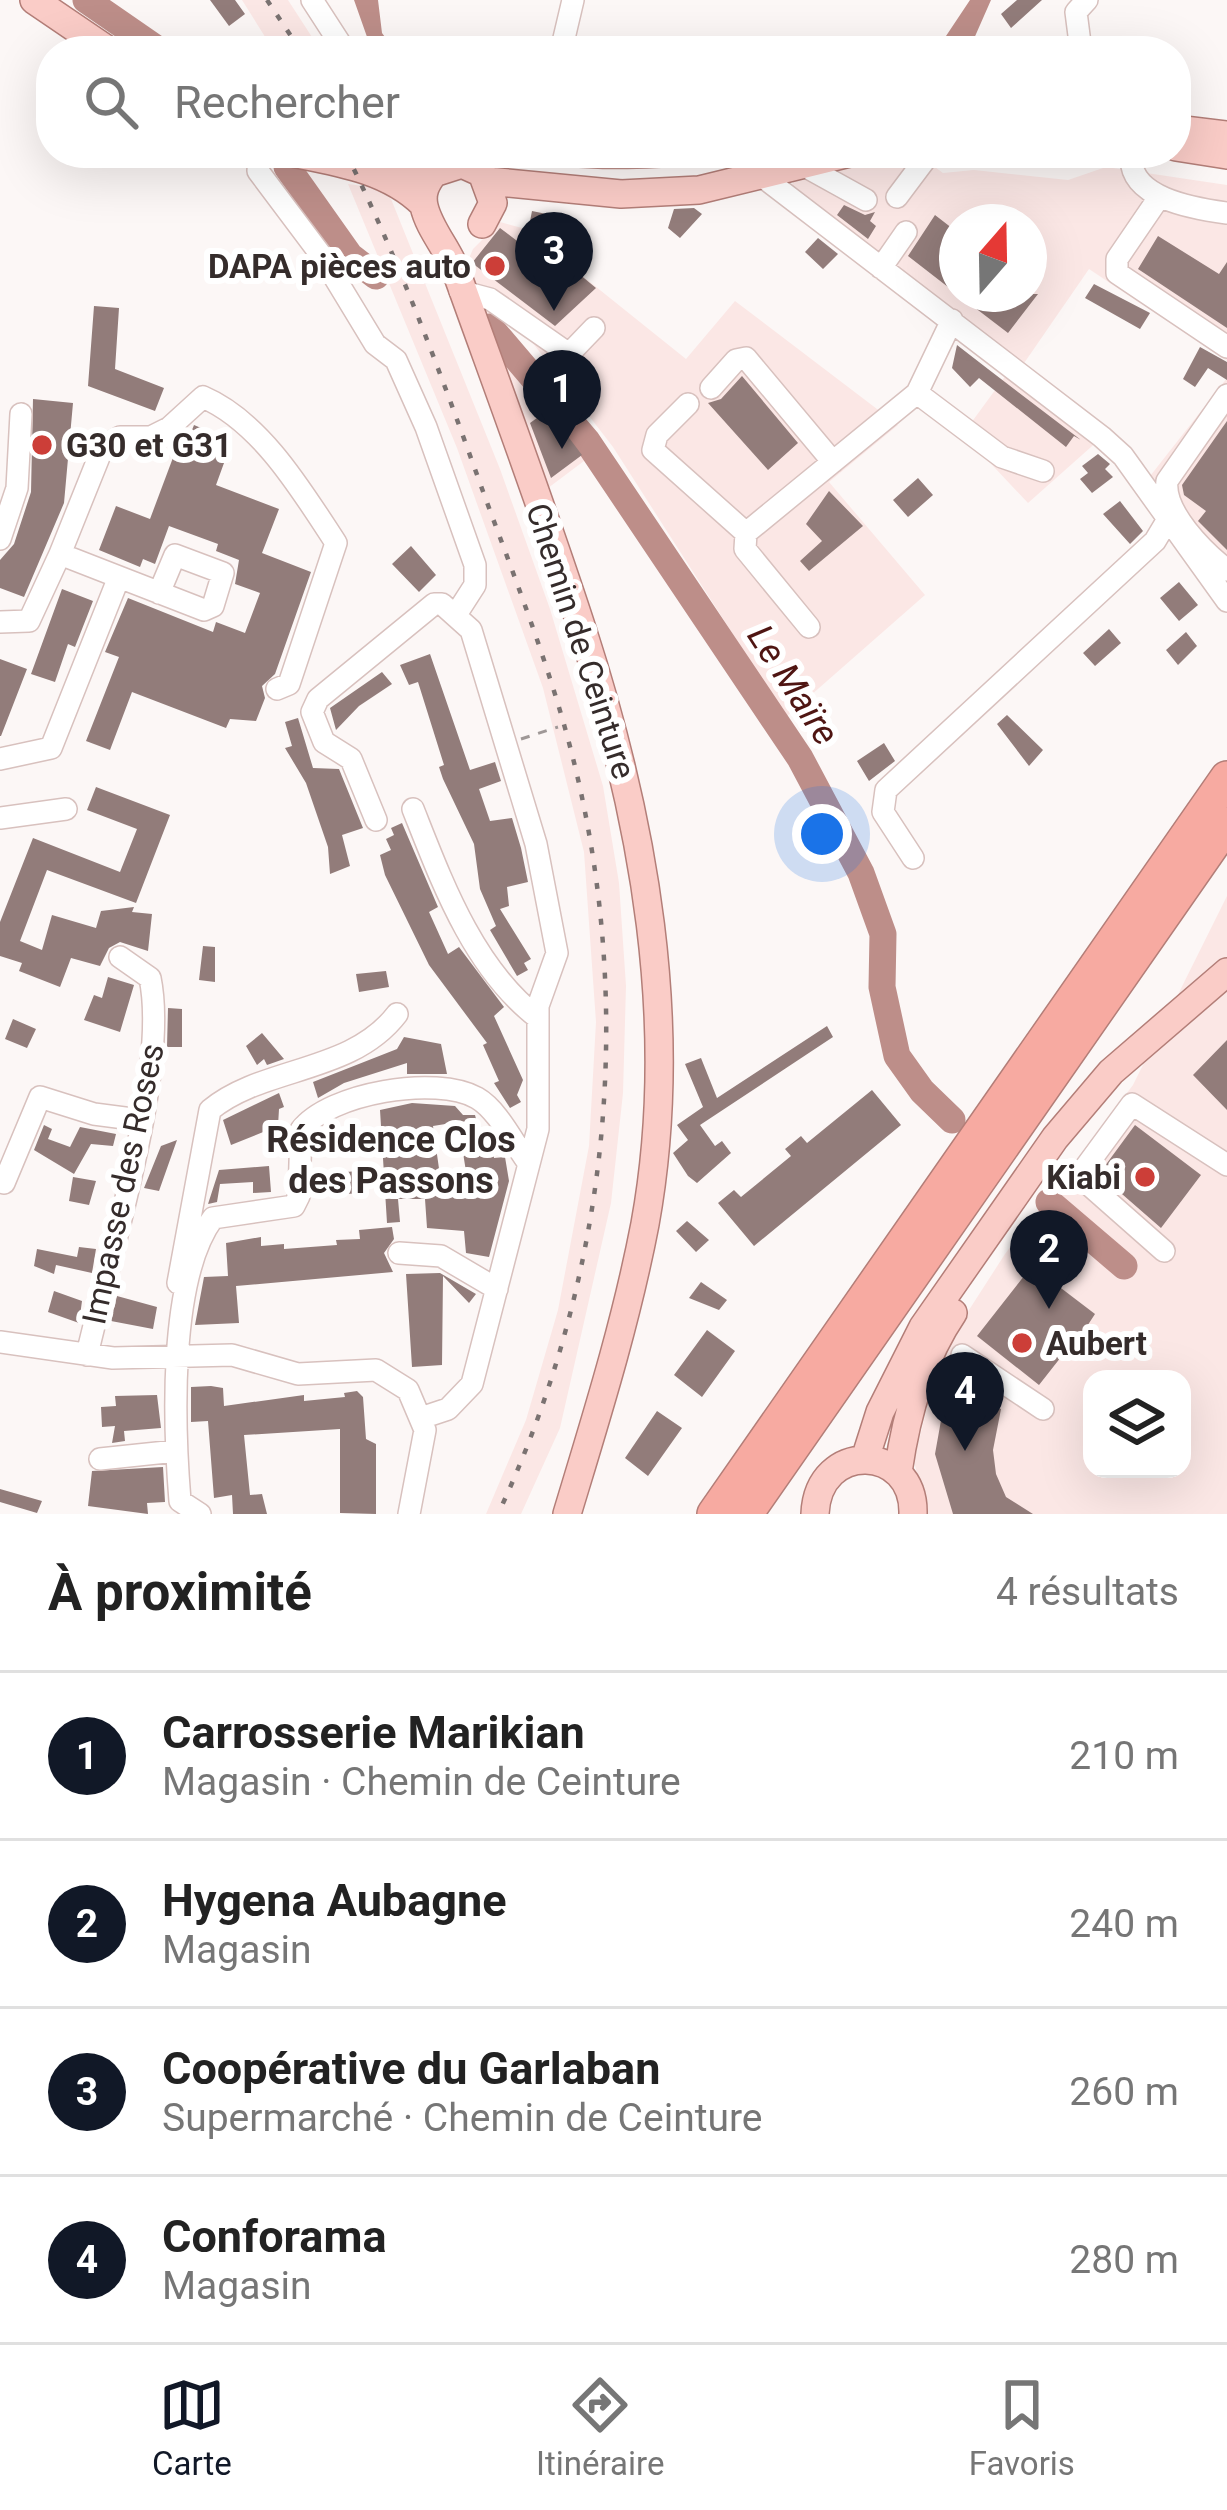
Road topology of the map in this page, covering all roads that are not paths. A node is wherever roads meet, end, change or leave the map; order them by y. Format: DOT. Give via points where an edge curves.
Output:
graph roads {
  1 [pos="34,0"];
  2 [pos="312,0"];
  3 [pos="326,0"];
  4 [pos="573,0"];
  5 [pos="1087,0"];
  6 [pos="87,36"];
  7 [pos="341,36"];
  8 [pos="345,36"];
  9 [pos="565,36"];
  10 [pos="1079,36"];
  11 [pos="1191,131"];
  12 [pos="1227,135"];
  13 [pos="1191,149"];
  14 [pos="1227,154"];
  15 [pos="258,168"];
  16 [pos="358,168"];
  17 [pos="453,168"];
  18 [pos="456,168"];
  19 [pos="461,168"];
  20 [pos="784,168"];
  21 [pos="808,168"];
  22 [pos="917,168"];
  23 [pos="1132,168"];
  24 [pos="759,174"];
  25 [pos="530,189"];
  26 [pos="897,196"];
  27 [pos="1160,196"];
  28 [pos="866,200"];
  29 [pos="427,212"];
  30 [pos="1227,213"];
  31 [pos="475,228"];
  32 [pos="906,232"];
  33 [pos="880,268"];
  34 [pos="459,282"];
  35 [pos="952,320"];
  36 [pos="594,328"];
  37 [pos="1227,347"];
  38 [pos="711,388"];
  39 [pos="917,393"];
  40 [pos="1227,395"];
  41 [pos="688,404"];
  42 [pos="21,414"];
  43 [pos="832,462"];
  44 [pos="1043,471"];
  45 [pos="1167,520"];
  46 [pos="746,533"];
  47 [pos="0,539"];
  48 [pos="60,554"];
  49 [pos="1227,570"];
  50 [pos="119,577"];
  51 [pos="159,592"];
  52 [pos="1227,601"];
  53 [pos="457,614"];
  54 [pos="0,622"];
  55 [pos="809,626"];
  56 [pos="277,689"];
  57 [pos="1227,757"];
  58 [pos="0,759"];
  59 [pos="1227,778"];
  60 [pos="413,808"];
  61 [pos="66,809"];
  62 [pos="0,818"];
  63 [pos="376,820"];
  64 [pos="1227,824"];
  65 [pos="913,858"];
  66 [pos="120,957"];
  67 [pos="1227,972"];
  68 [pos="1077,990"];
  69 [pos="1227,993"];
  70 [pos="397,1013"];
  71 [pos="538,1018"];
  72 [pos="140,1120"];
  73 [pos="529,1164"];
  74 [pos="1227,1165"];
  75 [pos="4,1183"];
  76 [pos="1164,1251"];
  77 [pos="399,1253"];
  78 [pos="497,1289"];
  79 [pos="0,1342"];
  80 [pos="87,1355"];
  81 [pos="962,1355"];
  82 [pos="171,1359"];
  83 [pos="1043,1409"];
  84 [pos="421,1418"];
  85 [pos="176,1451"];
  86 [pos="100,1459"];
  87 [pos="865,1459"];
  88 [pos="898,1472"];
  89 [pos="814,1513"];
  90 [pos="200,1514"];
  91 [pos="409,1514"];
  92 [pos="567,1514"];
  93 [pos="714,1514"];
  94 [pos="746,1514"];
  95 [pos="913,1514"];
  1 -- 6 [label="main road"];
  2 -- 7 [label="street"];
  3 -- 8 [label="street"];
  4 -- 9 [label="street"];
  5 -- 10 [label="street" via="1076,13"];
  11 -- 12 [label="main road"];
  13 -- 14 [label="main road"];
  15 -- 53 [label="street" via="375,344 396,360 475,565 475,585"];
  16 -- 29 [label="main road" via="407,188"];
  17 -- 29 [label="main road"];
  18 -- 31 [label="main road" via="493,203"];
  19 -- 25 [label="main road"];
  20 -- 24 [label="main road"];
  21 -- 28 [label="street"];
  22 -- 26 [label="street"];
  23 -- 27 [label="street"];
  24 -- 25 [label="main road" via="699,190"];
  24 -- 33 [label="street"];
  25 -- 31 [label="main road"];
  27 -- 30 [label="street"];
  27 -- 37 [label="street" via="1117,273"];
  29 -- 31 [label="main road" via="448,232"];
  29 -- 34 [label="main road, Chemin de Ceinture"];
  31 -- 34 [label="main road"];
  32 -- 33 [label="street"];
  33 -- 35 [label="street"];
  34 -- 36 [label="street" via="562,352 574,352"];
  34 -- 92 [label="main road, Chemin de Ceinture" via="609,710 652,928 657,1114 645,1220"];
  35 -- 39 [label="street"];
  35 -- 45 [label="street" via="1123,456"];
  38 -- 43 [label="street" via="746,358"];
  39 -- 43 [label="street"];
  39 -- 44 [label="street" via="1002,457"];
  40 -- 49 [label="street" via="1165,493"];
  41 -- 46 [label="street" via="652,450"];
  42 -- 47 [label="street" via="17,488"];
  43 -- 46 [label="street"];
  45 -- 52 [label="street"];
  45 -- 65 [label="street" via="1155,542 886,790 883,812"];
  46 -- 55 [label="street" via="745,549"];
  48 -- 50 [label="street"];
  48 -- 54 [label="street" via="29,621"];
  48 -- 56 [label="street" via="103,447 120,437 151,437 203,397 228,408 336,543 289,684"];
  50 -- 51 [label="street"];
  50 -- 58 [label="street" via="52,748"];
  53 -- 63 [label="street" via="434,604 312,712 324,742 351,758"];
  53 -- 71 [label="street" via="471,630 536,844 557,953"];
  57 -- 68 [label="highway"];
  59 -- 68 [label="highway"];
  60 -- 71 [label="street" via="472,938"];
  61 -- 62 [label="street"];
  64 -- 94 [label="highway"];
  66 -- 72 [label="street, Impasse des Roses" via="150,978 157,1014"];
  67 -- 87 [label="main road" via="1111,1072 1054,1138 923,1327"];
  68 -- 93 [label="highway"];
  69 -- 88 [label="main road" via="1124,1081 939,1334 905,1421"];
  70 -- 82 [label="street" via="340,1056 229,1095 210,1111"];
  71 -- 73 [label="street" via="538,1130"];
  72 -- 75 [label="street" via="40,1097"];
  72 -- 80 [label="street, Impasse des Roses"];
  73 -- 78 [label="street"];
  73 -- 82 [label="street" via="486,1105 451,1088 377,1093 316,1117 297,1141 294,1206 225,1215 207,1227"];
  74 -- 76 [label="street" via="1132,1104 1079,1176"];
  77 -- 78 [label="street" via="441,1256"];
  78 -- 84 [label="street" via="472,1384 448,1409"];
  79 -- 80 [label="street"];
  80 -- 82 [label="street"];
  81 -- 83 [label="street"];
  82 -- 84 [label="street" via="250,1357 298,1374 376,1370 408,1390"];
  82 -- 85 [label="street"];
  84 -- 91 [label="street" via="424,1451"];
  85 -- 86 [label="street"];
  85 -- 90 [label="street" via="180,1501"];
  87 -- 88 [label="main road"];
  87 -- 89 [label="main road" via="823,1480"];
  88 -- 95 [label="main road"];
}
